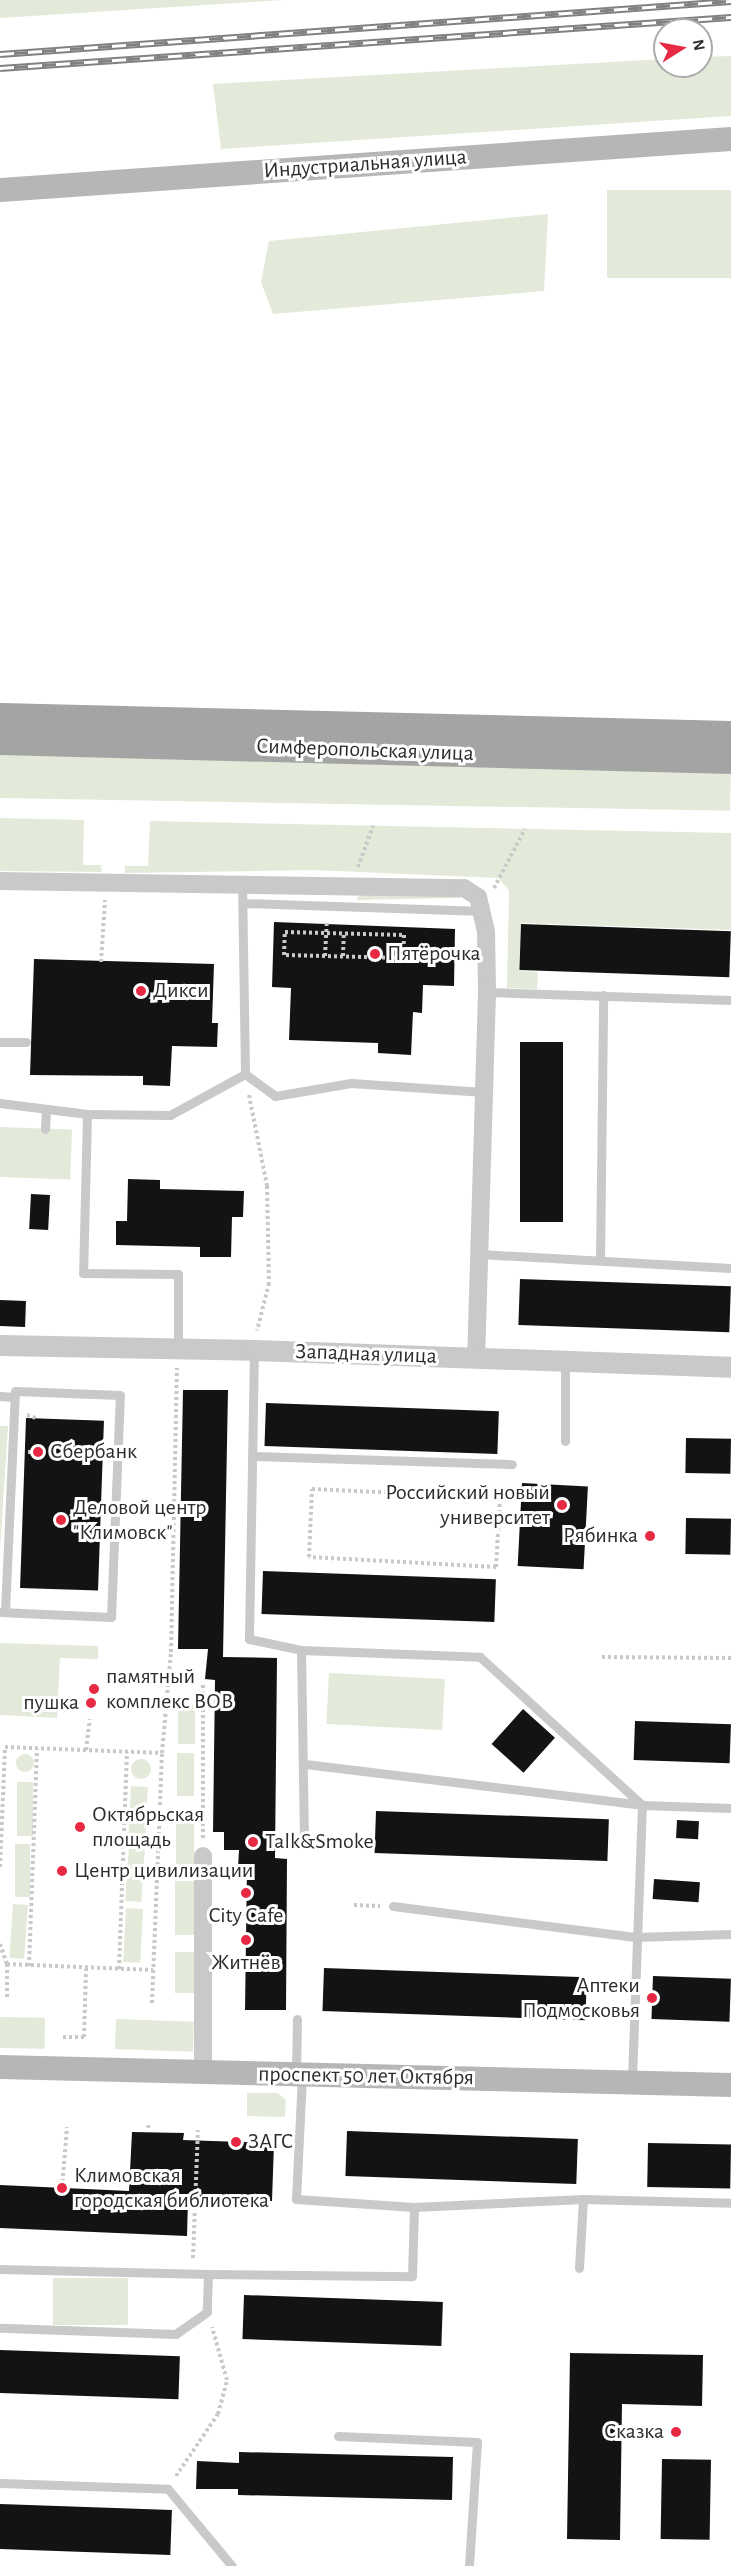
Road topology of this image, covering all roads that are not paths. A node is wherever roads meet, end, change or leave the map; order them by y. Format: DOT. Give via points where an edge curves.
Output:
graph roads {
  1 [pos="731,138"];
  2 [pos="0,190"];
  3 [pos="0,716"];
  4 [pos="731,734"];
  5 [pos="0,741"];
  6 [pos="731,760"];
  7 [pos="0,880"];
  8 [pos="242,882"];
  9 [pos="243,903"];
  10 [pos="484,911"];
  11 [pos="487,992"];
  12 [pos="603,995"];
  13 [pos="731,999"];
  14 [pos="0,1042"];
  15 [pos="26,1042"];
  16 [pos="244,1074"];
  17 [pos="484,1092"];
  18 [pos="0,1103"];
  19 [pos="46,1109"];
  20 [pos="87,1114"];
  21 [pos="45,1129"];
  22 [pos="479,1254"];
  23 [pos="600,1259"];
  24 [pos="731,1268"];
  25 [pos="255,1342"];
  26 [pos="0,1346"];
  27 [pos="177,1348"];
  28 [pos="476,1358"];
  29 [pos="565,1362"];
  30 [pos="731,1367"];
  31 [pos="0,1396"];
  32 [pos="14,1397"];
  33 [pos="565,1441"];
  34 [pos="252,1456"];
  35 [pos="512,1464"];
  36 [pos="3,1612"];
  37 [pos="301,1650"];
  38 [pos="305,1764"];
  39 [pos="642,1805"];
  40 [pos="731,1808"];
  41 [pos="303,1838"];
  42 [pos="203,1856"];
  43 [pos="393,1906"];
  44 [pos="731,1934"];
  45 [pos="635,1937"];
  46 [pos="297,2019"];
  47 [pos="0,2067"];
  48 [pos="203,2072"];
  49 [pos="299,2074"];
  50 [pos="632,2082"];
  51 [pos="731,2085"];
  52 [pos="583,2199"];
  53 [pos="731,2203"];
  54 [pos="414,2206"];
  55 [pos="579,2268"];
  56 [pos="0,2270"];
  57 [pos="208,2274"];
  58 [pos="0,2328"];
  59 [pos="338,2436"];
  60 [pos="0,2483"];
  61 [pos="232,2566"];
  62 [pos="469,2566"];
  1 -- 2 [label="main road, Индустриальная улица"];
  3 -- 4 [label="main road, Симферопольская улица"];
  5 -- 6 [label="main road, Симферопольская улица"];
  7 -- 8 [label="street"];
  8 -- 9 [label="lane"];
  8 -- 10 [label="street" via="464,888 478,897"];
  9 -- 10 [label="lane"];
  9 -- 16 [label="lane"];
  10 -- 11 [label="street"];
  11 -- 12 [label="lane"];
  11 -- 17 [label="street"];
  12 -- 13 [label="lane"];
  12 -- 23 [label="lane"];
  14 -- 15 [label="lane"];
  16 -- 17 [label="lane" via="275,1096 351,1083"];
  16 -- 20 [label="lane" via="170,1115"];
  17 -- 22 [label="street"];
  18 -- 19 [label="lane"];
  19 -- 20 [label="lane"];
  19 -- 21 [label="lane"];
  20 -- 27 [label="lane" via="82,1273 178,1274"];
  22 -- 23 [label="lane"];
  22 -- 28 [label="street"];
  23 -- 24 [label="lane"];
  25 -- 27 [label="street, Западная улица"];
  25 -- 28 [label="street, Западная улица"];
  25 -- 34 [label="lane"];
  26 -- 27 [label="street, Западная улица"];
  28 -- 29 [label="street, Западная улица"];
  29 -- 30 [label="street, Западная улица"];
  29 -- 33 [label="lane"];
  31 -- 32 [label="lane"];
  32 -- 36 [label="lane"];
  32 -- 36 [label="lane" via="15,1391 120,1395 111,1617"];
  34 -- 35 [label="lane"];
  34 -- 37 [label="lane" via="249,1639"];
  37 -- 38 [label="lane"];
  37 -- 39 [label="lane" via="480,1657"];
  38 -- 39 [label="lane"];
  38 -- 41 [label="lane"];
  39 -- 40 [label="lane"];
  39 -- 45 [label="lane"];
  42 -- 48 [label="street"];
  43 -- 45 [label="lane"];
  44 -- 45 [label="lane"];
  45 -- 50 [label="lane"];
  46 -- 49 [label="lane"];
  47 -- 48 [label="main road, проспект 50 лет Октября"];
  48 -- 49 [label="main road, проспект 50 лет Октября"];
  49 -- 50 [label="main road, проспект 50 лет Октября"];
  49 -- 54 [label="lane" via="296,2199"];
  50 -- 51 [label="main road, проспект 50 лет Октября"];
  52 -- 53 [label="lane"];
  52 -- 54 [label="lane"];
  52 -- 55 [label="lane"];
  54 -- 57 [label="lane" via="412,2276"];
  56 -- 57 [label="lane"];
  57 -- 58 [label="lane" via="207,2312 176,2334"];
  59 -- 62 [label="lane" via="477,2442"];
  60 -- 61 [label="lane" via="168,2489"];
}
